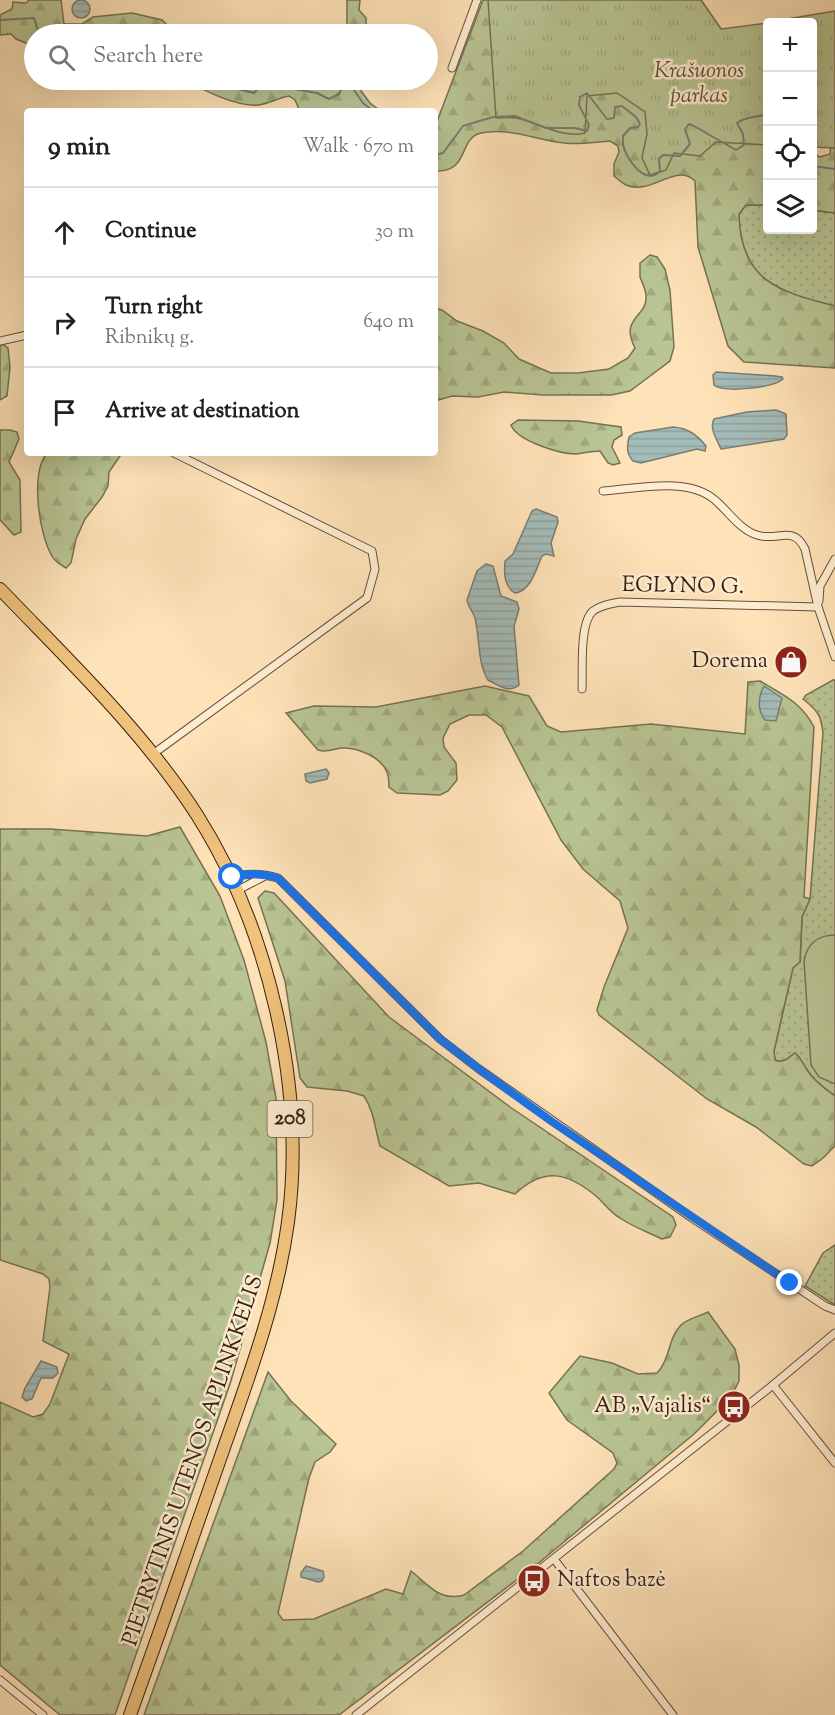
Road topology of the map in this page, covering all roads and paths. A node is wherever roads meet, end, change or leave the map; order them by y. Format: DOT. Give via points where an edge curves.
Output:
graph roads {
  1 [pos="477,0"];
  2 [pos="452,68"];
  3 [pos="24,336"];
  4 [pos="0,341"];
  5 [pos="180,456"];
  6 [pos="603,491"];
  7 [pos="835,559"];
  8 [pos="0,589"];
  9 [pos="818,607"];
  10 [pos="835,657"];
  11 [pos="582,688"];
  12 [pos="153,754"];
  13 [pos="265,876"];
  14 [pos="232,877"];
  15 [pos="238,891"];
  16 [pos="835,1310"];
  17 [pos="835,1333"];
  18 [pos="773,1385"];
  19 [pos="835,1463"];
  20 [pos="554,1559"];
  21 [pos="0,1680"];
  22 [pos="43,1715"];
  23 [pos="130,1715"];
  24 [pos="356,1715"];
  25 [pos="673,1715"];
  1 -- 2 [label="street"];
  3 -- 4 [label="street"];
  5 -- 12 [label="street" via="372,551 375,569 367,598"];
  6 -- 9 [label="street" via="697,488 754,534 796,537 805,549"];
  7 -- 9 [label="street" via="820,586"];
  8 -- 12 [label="highway, PIETRYTINIS UTENOS APLINKKELIS / 208"];
  9 -- 10 [label="street"];
  9 -- 11 [label="street, EGLYNO G." via="604,605 592,612 585,625"];
  12 -- 14 [label="highway, PIETRYTINIS UTENOS APLINKKELIS / 208" via="197,815"];
  13 -- 14 [label="street"];
  13 -- 15 [label="street"];
  13 -- 16 [label="street" via="285,884 425,1025 479,1069 692,1218"];
  14 -- 15 [label="highway, PIETRYTINIS UTENOS APLINKKELIS / 208"];
  15 -- 23 [label="highway, PIETRYTINIS UTENOS APLINKKELIS / 208" via="265,970 284,1054 291,1143 288,1218 279,1273 257,1352"];
  17 -- 18 [label="street"];
  18 -- 19 [label="street"];
  18 -- 20 [label="street"];
  20 -- 24 [label="street"];
  20 -- 25 [label="street"];
  21 -- 22 [label="street"];
}
